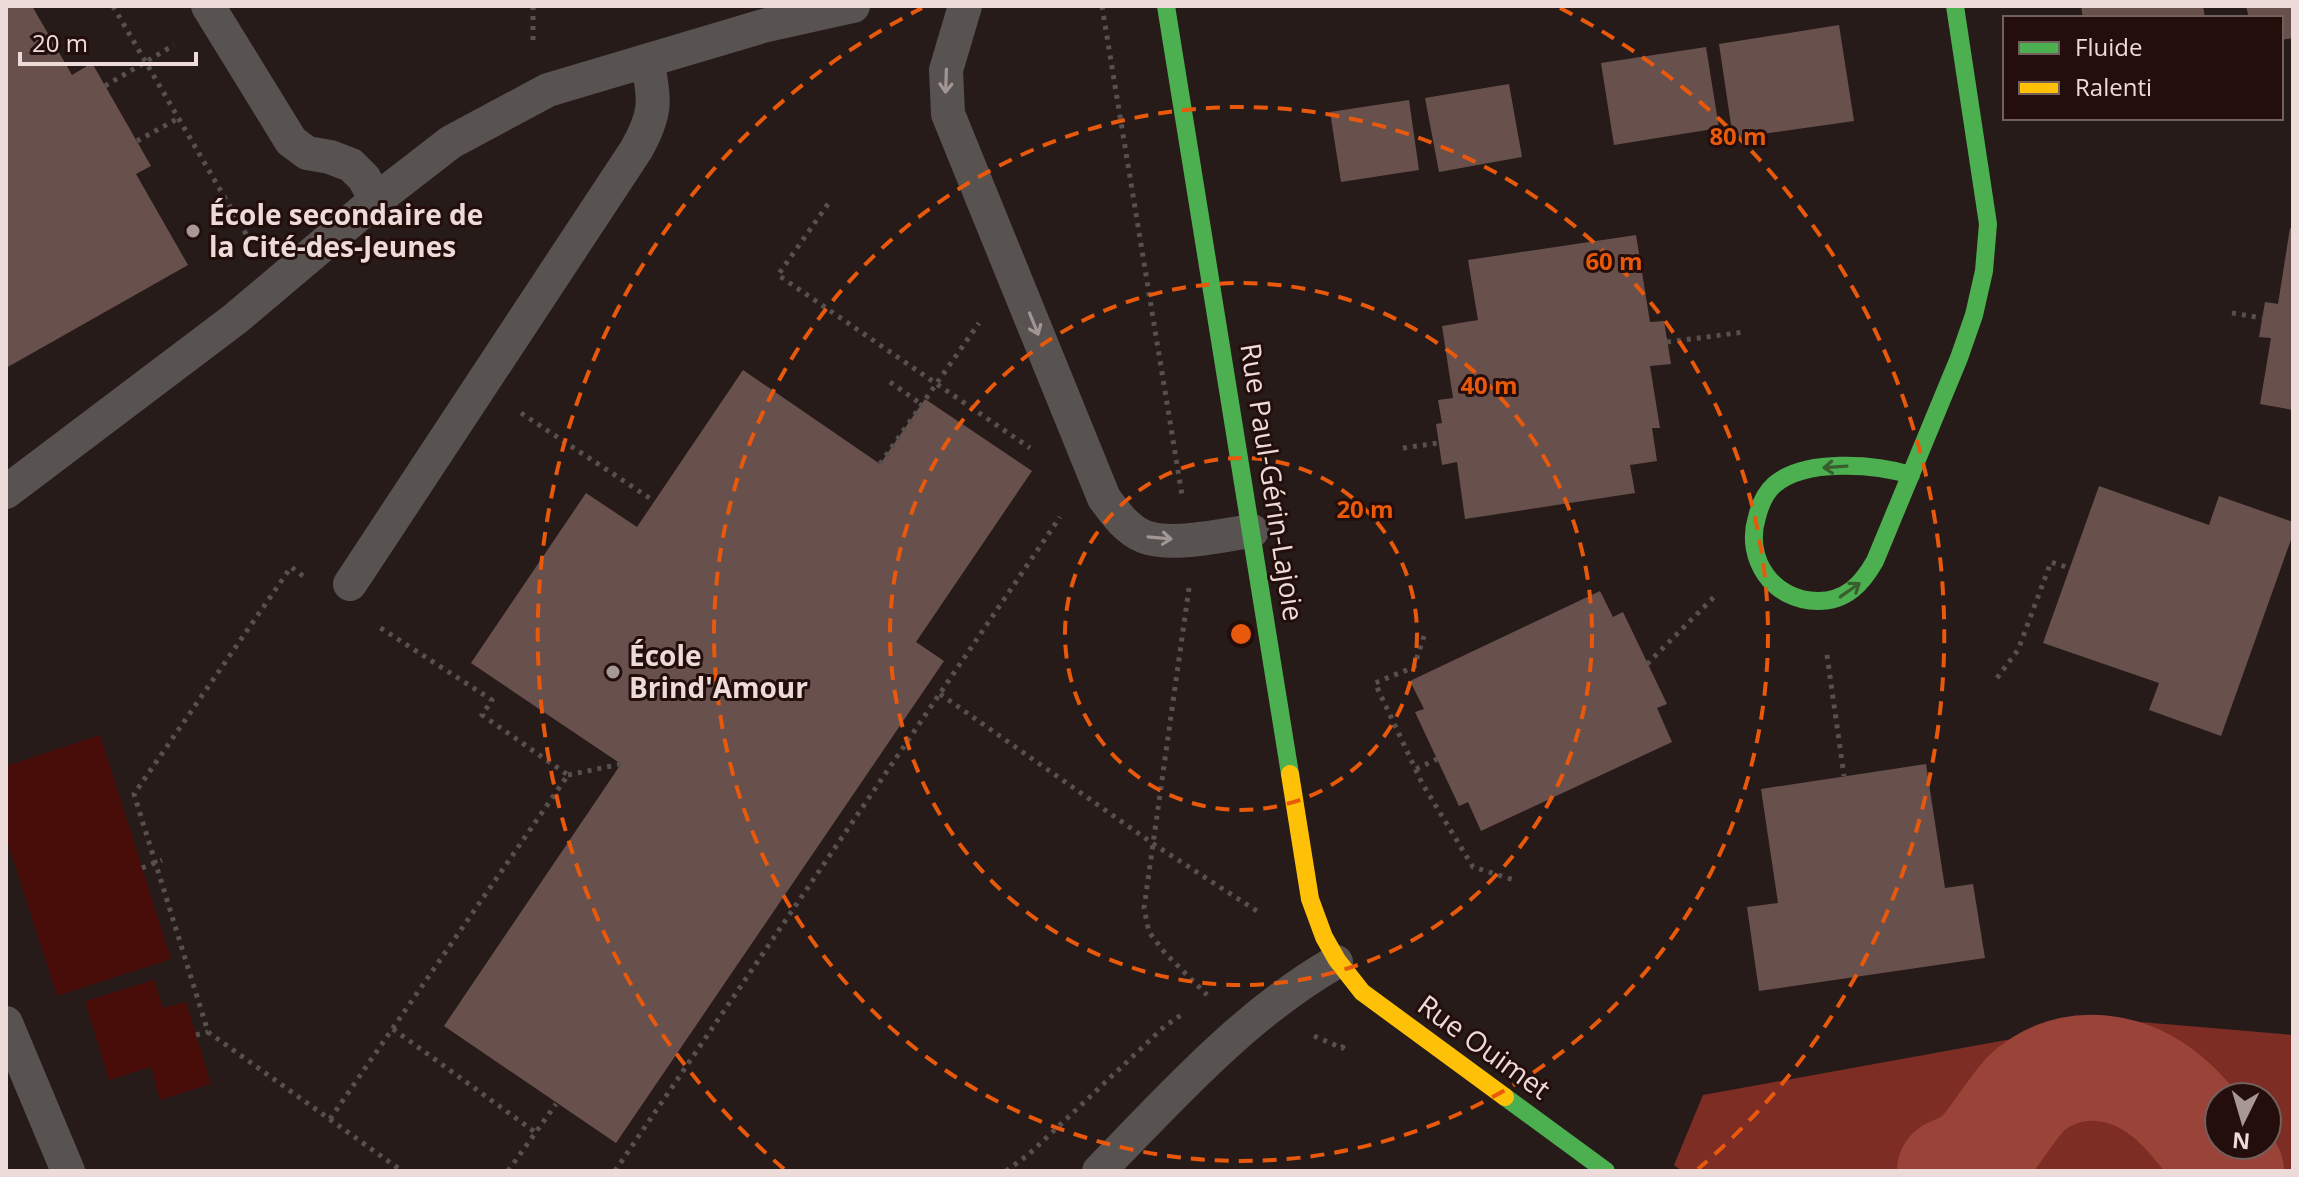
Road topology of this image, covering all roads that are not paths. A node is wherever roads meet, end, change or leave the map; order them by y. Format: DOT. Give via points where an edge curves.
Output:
graph roads {
  1 [pos="208,6"];
  2 [pos="853,6"];
  3 [pos="965,6"];
  4 [pos="1166,6"];
  5 [pos="1955,6"];
  6 [pos="647,61"];
  7 [pos="376,200"];
  8 [pos="1911,475"];
  9 [pos="6,492"];
  10 [pos="1252,531"];
  11 [pos="344,592"];
  12 [pos="1336,962"];
  13 [pos="6,1023"];
  14 [pos="68,1171"];
  15 [pos="1099,1171"];
  16 [pos="1606,1171"];
  1 -- 7 [label="lane" via="291,141 307,153 351,165"];
  2 -- 6 [label="lane"];
  3 -- 10 [label="lane, one-way" via="946,70 948,114 1104,498 1145,537 1187,540"];
  4 -- 10 [label="street, Rue Paul-Gérin-Lajoie"];
  5 -- 8 [label="street" via="1989,250 1980,303"];
  6 -- 7 [label="lane" via="548,90 502,112 451,142"];
  6 -- 11 [label="lane" via="654,111 647,132"];
  7 -- 9 [label="lane" via="235,319"];
  8 -- 8 [label="street, one-way" via="1866,465 1795,471 1780,480 1761,504 1753,533 1753,548 1765,576 1803,600 1833,600 1858,586 1875,561"];
  10 -- 12 [label="street, Rue Paul-Gérin-Lajoie" via="1310,899"];
  12 -- 15 [label="lane" via="1240,1031"];
  12 -- 16 [label="street, Rue Ouimet" via="1376,1003"];
  13 -- 14 [label="lane"];
}
